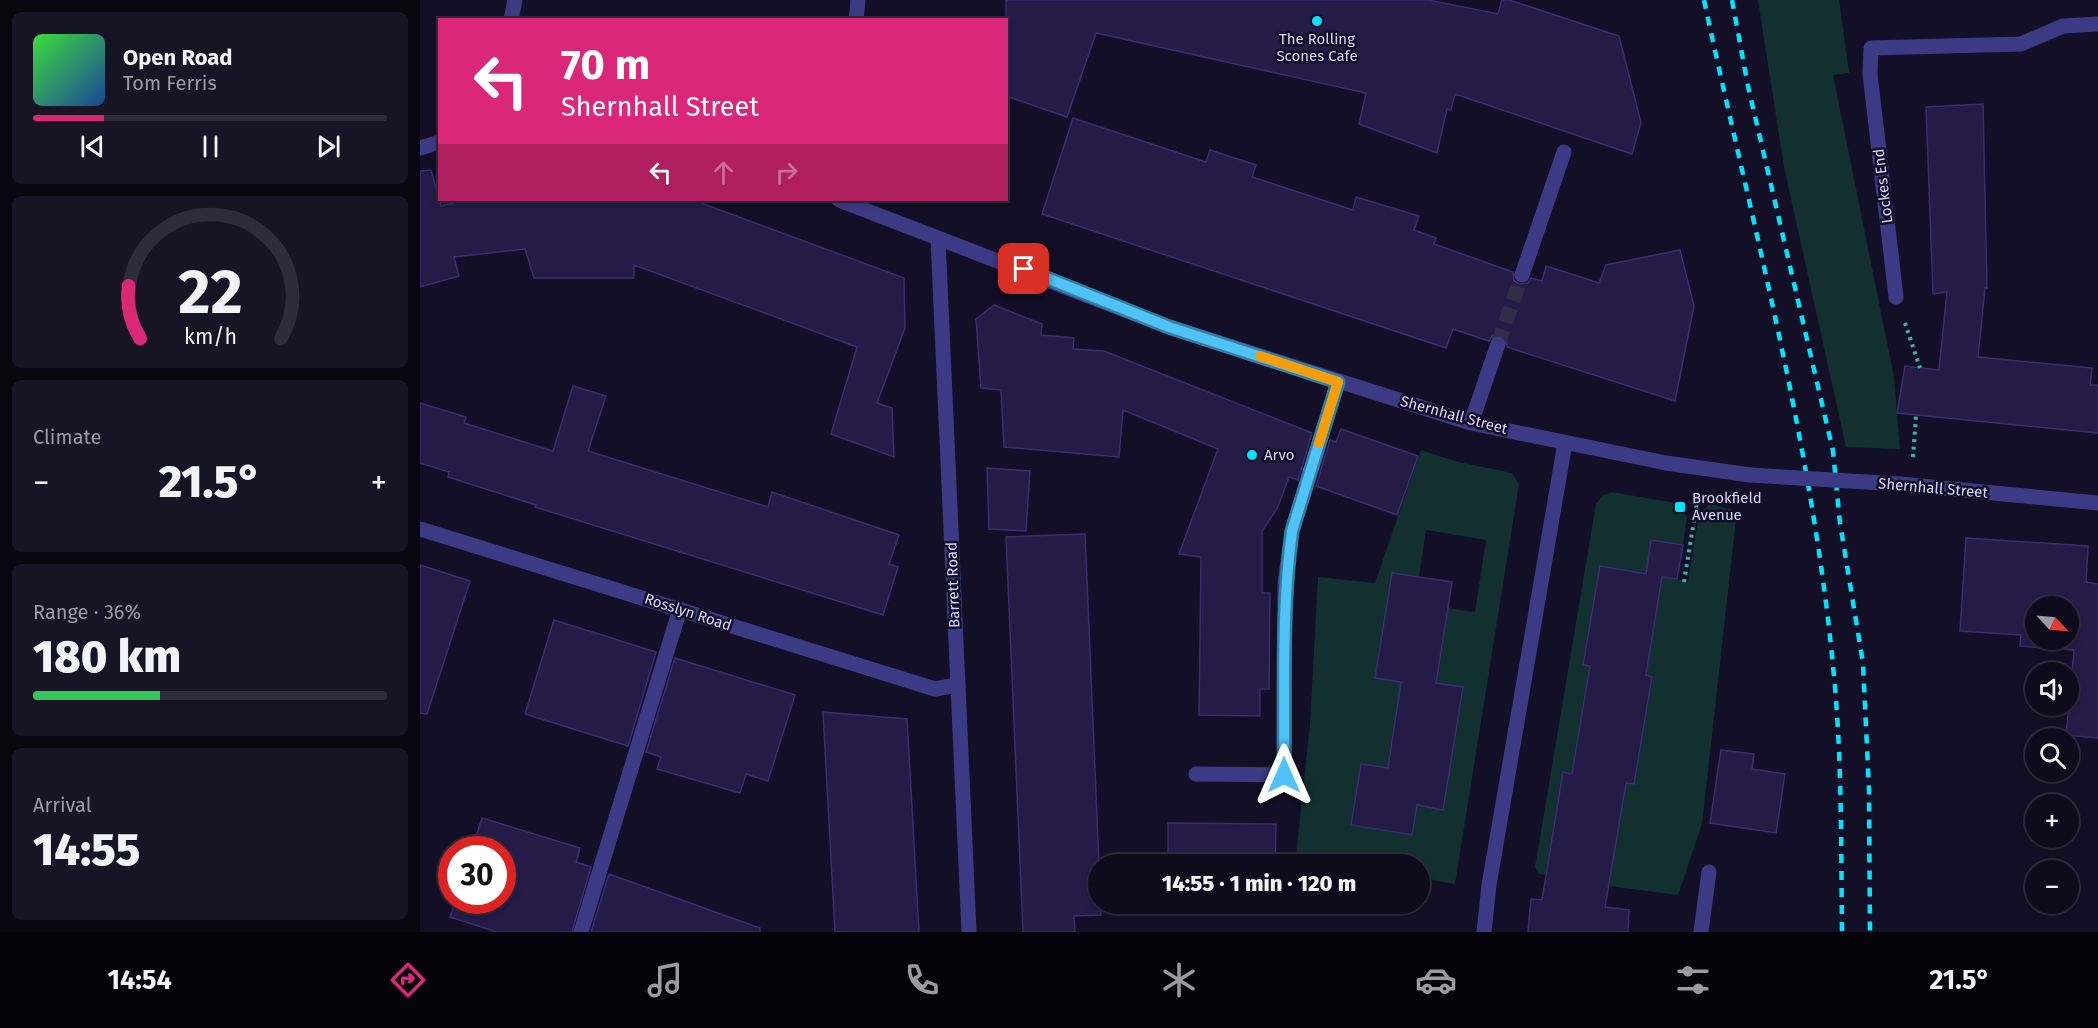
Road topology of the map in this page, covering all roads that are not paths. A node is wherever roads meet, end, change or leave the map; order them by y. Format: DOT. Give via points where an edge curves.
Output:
graph roads {
  1 [pos="514,0"];
  2 [pos="858,0"];
  3 [pos="511,18"];
  4 [pos="856,18"];
  5 [pos="2098,24"];
  6 [pos="438,143"];
  7 [pos="420,148"];
  8 [pos="1564,152"];
  9 [pos="842,201"];
  10 [pos="938,239"];
  11 [pos="1522,275"];
  12 [pos="1896,297"];
  13 [pos="1498,344"];
  14 [pos="1338,382"];
  15 [pos="1471,423"];
  16 [pos="1565,443"];
  17 [pos="2098,503"];
  18 [pos="420,529"];
  19 [pos="680,609"];
  20 [pos="957,685"];
  21 [pos="1196,774"];
  22 [pos="1709,872"];
  23 [pos="581,932"];
  24 [pos="969,932"];
  25 [pos="1484,932"];
  26 [pos="1701,932"];
  1 -- 3 [label="street"];
  2 -- 4 [label="street"];
  5 -- 12 [label="street, Lockes End" via="2063,26 2021,44 1871,48 1870,74"];
  6 -- 7 [label="street"];
  8 -- 11 [label="street"];
  9 -- 10 [label="street, Shernhall Street"];
  10 -- 14 [label="street, Shernhall Street" via="1169,327"];
  10 -- 20 [label="street, Barrett Road"];
  13 -- 15 [label="street"];
  14 -- 15 [label="street, Shernhall Street"];
  14 -- 21 [label="street" via="1290,541 1285,583 1284,775"];
  15 -- 16 [label="street, Shernhall Street"];
  16 -- 17 [label="street, Shernhall Street, bridge" via="1750,475 1906,484"];
  16 -- 25 [label="street"];
  18 -- 19 [label="street, Rosslyn Road"];
  19 -- 20 [label="street, Rosslyn Road" via="935,689"];
  19 -- 23 [label="street"];
  20 -- 24 [label="street, Barrett Road"];
  22 -- 26 [label="street"];
}
